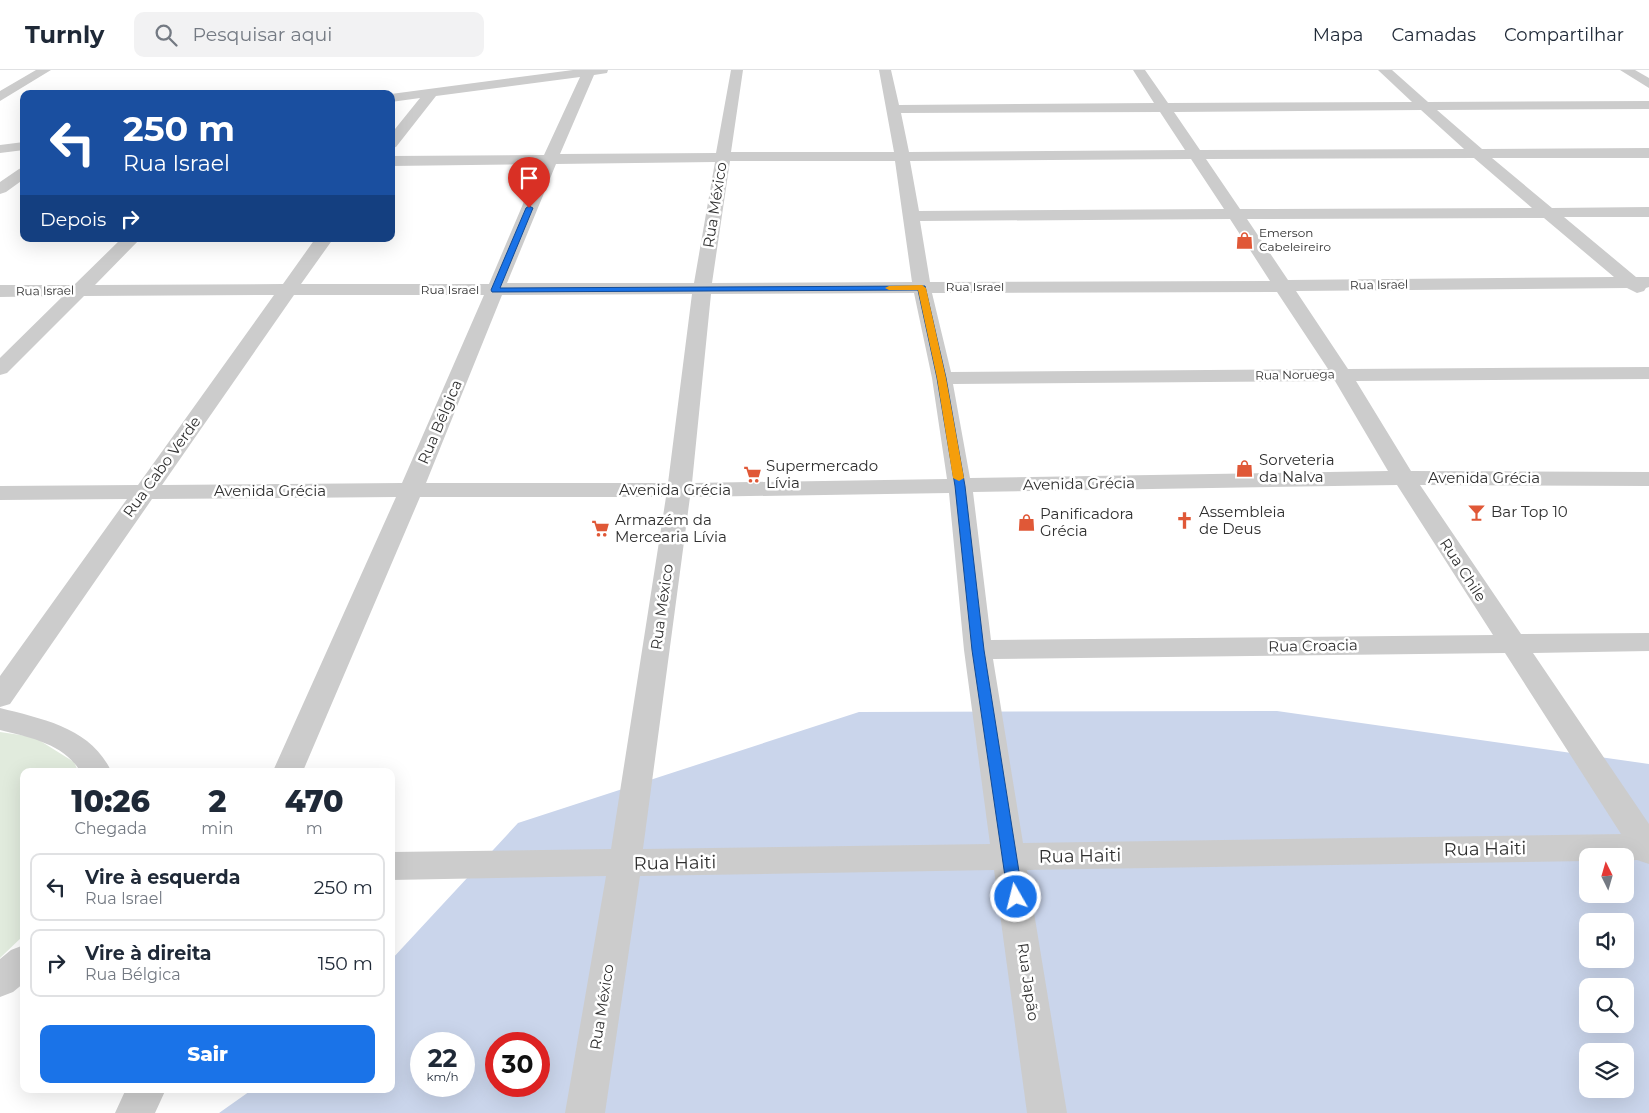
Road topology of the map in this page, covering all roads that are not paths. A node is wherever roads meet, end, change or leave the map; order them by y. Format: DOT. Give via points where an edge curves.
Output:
graph roads {
  1 [pos="45,70"];
  2 [pos="737,70"];
  3 [pos="885,70"];
  4 [pos="1139,70"];
  5 [pos="1384,70"];
  6 [pos="1626,70"];
  7 [pos="596,71"];
  8 [pos="1649,84"];
  9 [pos="431,93"];
  10 [pos="0,97"];
  11 [pos="395,98"];
  12 [pos="1649,105"];
  13 [pos="1424,106"];
  14 [pos="1164,108"];
  15 [pos="893,109"];
  16 [pos="395,139"];
  17 [pos="20,146"];
  18 [pos="0,149"];
  19 [pos="1649,153"];
  20 [pos="1478,154"];
  21 [pos="1197,155"];
  22 [pos="902,156"];
  23 [pos="722,157"];
  24 [pos="550,159"];
  25 [pos="395,161"];
  26 [pos="0,162"];
  27 [pos="20,162"];
  28 [pos="20,175"];
  29 [pos="0,190"];
  30 [pos="1550,212"];
  31 [pos="1649,212"];
  32 [pos="1236,214"];
  33 [pos="912,216"];
  34 [pos="128,242"];
  35 [pos="322,242"];
  36 [pos="1640,282"];
  37 [pos="1282,286"];
  38 [pos="922,288"];
  39 [pos="290,289"];
  40 [pos="702,289"];
  41 [pos="78,290"];
  42 [pos="495,290"];
  43 [pos="0,291"];
  44 [pos="1649,297"];
  45 [pos="0,368"];
  46 [pos="1649,372"];
  47 [pos="1342,374"];
  48 [pos="942,378"];
  49 [pos="1404,478"];
  50 [pos="1649,479"];
  51 [pos="960,486"];
  52 [pos="411,490"];
  53 [pos="679,490"];
  54 [pos="144,492"];
  55 [pos="0,493"];
  56 [pos="1649,642"];
  57 [pos="1512,644"];
  58 [pos="978,650"];
  59 [pos="0,697"];
  60 [pos="0,720"];
  61 [pos="95,768"];
  62 [pos="289,768"];
  63 [pos="1648,848"];
  64 [pos="1010,857"];
  65 [pos="624,863"];
  66 [pos="395,866"];
  67 [pos="20,964"];
  68 [pos="0,981"];
  69 [pos="144,1093"];
  70 [pos="135,1113"];
  71 [pos="585,1113"];
  72 [pos="1048,1113"];
  1 -- 10 [label="street"];
  2 -- 23 [label="street, Rua México"];
  3 -- 15 [label="street, Rua Japão"];
  4 -- 14 [label="street, Rua Chile"];
  5 -- 13 [label="street"];
  6 -- 8 [label="street"];
  7 -- 9 [label="street"];
  7 -- 24 [label="street, Rua Bélgica"];
  9 -- 11 [label="street"];
  9 -- 16 [label="street"];
  12 -- 13 [label="street"];
  13 -- 14 [label="street"];
  13 -- 20 [label="street"];
  14 -- 15 [label="street"];
  14 -- 21 [label="street, Rua Chile"];
  15 -- 22 [label="street, Rua Japão"];
  17 -- 18 [label="street"];
  19 -- 20 [label="street"];
  20 -- 21 [label="street"];
  20 -- 30 [label="street"];
  21 -- 22 [label="street"];
  21 -- 32 [label="street, Rua Chile"];
  22 -- 23 [label="street"];
  22 -- 33 [label="street, Rua Japão"];
  23 -- 24 [label="street"];
  23 -- 40 [label="street, Rua México"];
  24 -- 25 [label="street"];
  24 -- 42 [label="street, Rua Bélgica"];
  26 -- 27 [label="street"];
  28 -- 29 [label="street"];
  30 -- 31 [label="street"];
  30 -- 32 [label="street"];
  30 -- 36 [label="street"];
  32 -- 33 [label="street"];
  32 -- 37 [label="street, Rua Chile"];
  33 -- 38 [label="street, Rua Japão"];
  34 -- 41 [label="street"];
  35 -- 39 [label="street, Rua Cabo Verde"];
  36 -- 37 [label="street, Rua Israel"];
  36 -- 44 [label="street"];
  37 -- 38 [label="street, Rua Israel"];
  37 -- 47 [label="street, Rua Chile"];
  38 -- 40 [label="street, Rua Israel"];
  38 -- 48 [label="street, Rua Japão"];
  39 -- 41 [label="street, Rua Israel"];
  39 -- 42 [label="street, Rua Israel"];
  39 -- 54 [label="street, Rua Cabo Verde"];
  40 -- 42 [label="street, Rua Israel"];
  40 -- 53 [label="street, Rua México"];
  41 -- 43 [label="street, Rua Israel"];
  41 -- 45 [label="street"];
  42 -- 52 [label="street, Rua Bélgica"];
  46 -- 47 [label="street, Rua Noruega"];
  47 -- 48 [label="street, Rua Noruega"];
  47 -- 49 [label="street, Rua Chile"];
  48 -- 51 [label="street, Rua Japão"];
  49 -- 50 [label="street, Avenida Grécia"];
  49 -- 51 [label="street, Avenida Grécia"];
  49 -- 57 [label="street, Rua Chile"];
  51 -- 53 [label="street, Avenida Grécia"];
  51 -- 58 [label="street, Rua Japão"];
  52 -- 53 [label="street, Avenida Grécia"];
  52 -- 54 [label="street, Avenida Grécia"];
  52 -- 62 [label="street, Rua Bélgica"];
  53 -- 65 [label="street, Rua México"];
  54 -- 55 [label="street, Avenida Grécia"];
  54 -- 59 [label="street, Rua Cabo Verde"];
  56 -- 57 [label="street, Rua Croacia"];
  57 -- 58 [label="street, Rua Croacia"];
  57 -- 63 [label="street, Rua Chile"];
  58 -- 64 [label="street, Rua Japão"];
  60 -- 61 [label="street" via="57,734 90,758"];
  63 -- 64 [label="street, Rua Haiti"];
  64 -- 65 [label="street, Rua Haiti"];
  64 -- 72 [label="street, Rua Japão"];
  65 -- 66 [label="street, Rua Haiti"];
  65 -- 71 [label="street, Rua México"];
  67 -- 68 [label="street"];
  69 -- 70 [label="street"];
}
